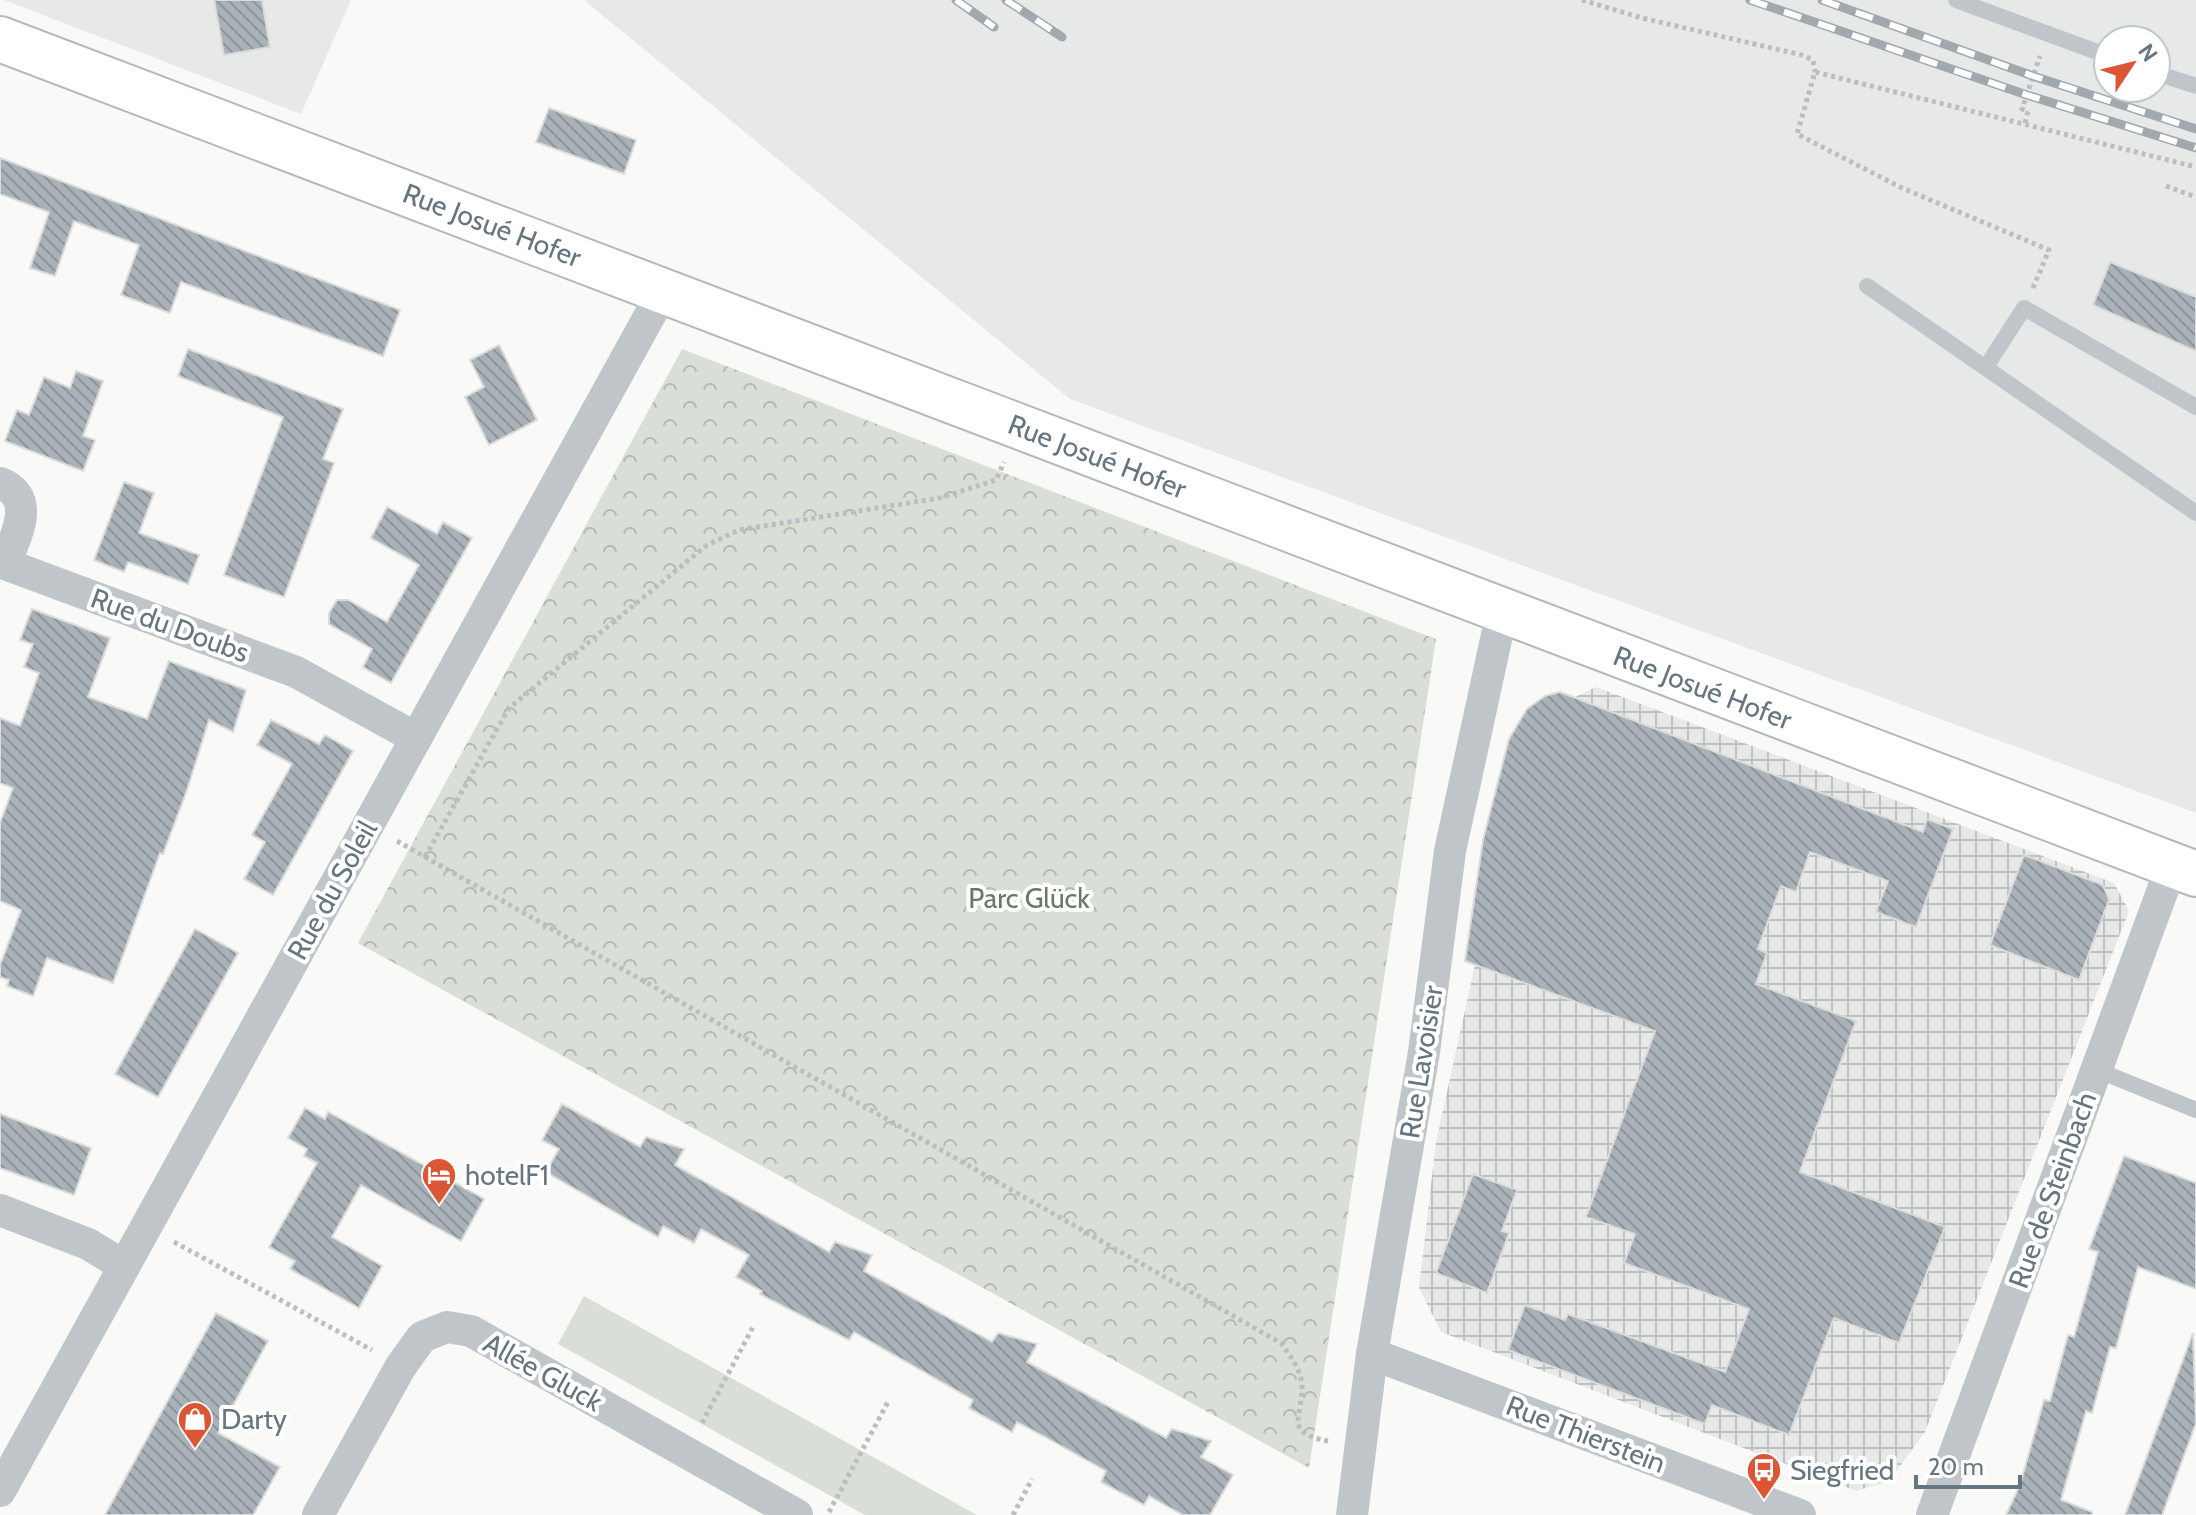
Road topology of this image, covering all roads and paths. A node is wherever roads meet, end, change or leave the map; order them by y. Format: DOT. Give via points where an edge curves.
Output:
graph roads {
  1 [pos="1582,0"];
  2 [pos="1956,0"];
  3 [pos="2056,36"];
  4 [pos="0,39"];
  5 [pos="2092,50"];
  6 [pos="1815,72"];
  7 [pos="2172,78"];
  8 [pos="2196,86"];
  9 [pos="2025,123"];
  10 [pos="2196,167"];
  11 [pos="2166,186"];
  12 [pos="2196,197"];
  13 [pos="1867,286"];
  14 [pos="665,288"];
  15 [pos="2024,308"];
  16 [pos="1986,367"];
  17 [pos="2196,407"];
  18 [pos="1009,450"];
  19 [pos="0,483"];
  20 [pos="2196,513"];
  21 [pos="2,571"];
  22 [pos="1502,612"];
  23 [pos="416,738"];
  24 [pos="368,824"];
  25 [pos="425,857"];
  26 [pos="2184,869"];
  27 [pos="2097,1070"];
  28 [pos="2196,1110"];
  29 [pos="0,1210"];
  30 [pos="146,1226"];
  31 [pos="124,1266"];
  32 [pos="754,1325"];
  33 [pos="1372,1354"];
  34 [pos="401,1366"];
  35 [pos="889,1400"];
  36 [pos="1360,1447"];
  37 [pos="686,1453"];
  38 [pos="1032,1479"];
  39 [pos="0,1491"];
  40 [pos="318,1515"];
  41 [pos="797,1515"];
  42 [pos="827,1515"];
  43 [pos="1013,1515"];
  44 [pos="1352,1515"];
  45 [pos="1800,1515"];
  46 [pos="1932,1515"];
  1 -- 6 [label="path" via="1802,55 1813,60"];
  2 -- 3 [label="lane"];
  3 -- 5 [label="lane"];
  3 -- 9 [label="path" via="2049,56 2040,53 2022,109 2028,111"];
  4 -- 14 [label="main road, Rue Josué Hofer"];
  6 -- 9 [label="path"];
  6 -- 15 [label="path" via="1797,134 1902,188 2049,250"];
  7 -- 8 [label="lane"];
  9 -- 10 [label="path"];
  11 -- 12 [label="path"];
  13 -- 16 [label="lane"];
  14 -- 22 [label="main road, Rue Josué Hofer"];
  14 -- 23 [label="street, Rue du Soleil"];
  15 -- 16 [label="lane"];
  15 -- 17 [label="lane"];
  16 -- 20 [label="lane"];
  18 -- 25 [label="path" via="996,480 954,494 739,530 707,545 509,708"];
  19 -- 21 [label="street, Rue du Doubs" via="21,501 23,514"];
  21 -- 23 [label="street, Rue du Doubs" via="296,672"];
  22 -- 26 [label="main road, Rue Josué Hofer"];
  22 -- 33 [label="street, Rue Lavoisier" via="1450,851 1424,1052"];
  23 -- 24 [label="street, Rue du Soleil"];
  24 -- 25 [label="path"];
  24 -- 30 [label="street, Rue du Soleil"];
  25 -- 36 [label="path" via="1281,1343 1297,1366 1302,1388 1299,1430 1307,1437"];
  26 -- 27 [label="street, Rue de Steinbach"];
  27 -- 28 [label="lane"];
  27 -- 46 [label="street, Rue de Steinbach"];
  29 -- 31 [label="street" via="88,1244"];
  30 -- 31 [label="street, Rue du Soleil"];
  30 -- 34 [label="path"];
  31 -- 39 [label="street, Rue du Soleil"];
  32 -- 37 [label="path"];
  33 -- 36 [label="street, Rue Lavoisier"];
  33 -- 45 [label="street, Rue Thierstein"];
  34 -- 37 [label="street, Allée Gluck" via="422,1337 447,1327 471,1331"];
  34 -- 40 [label="street, Allée Gluck"];
  35 -- 42 [label="path"];
  36 -- 44 [label="street, Rue Lavoisier"];
  37 -- 41 [label="street, Allée Gluck"];
  38 -- 43 [label="path"];
}
